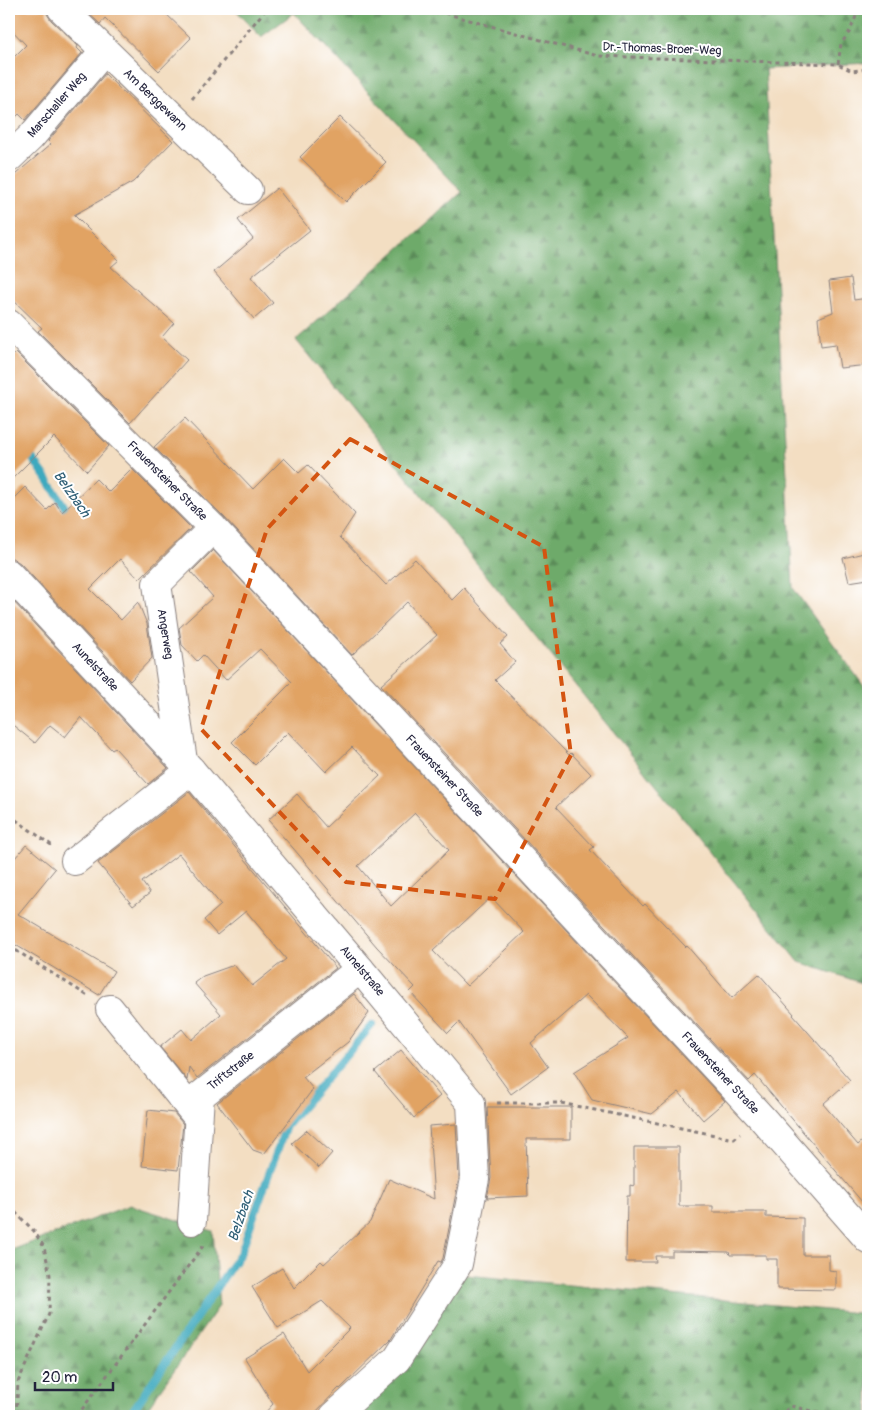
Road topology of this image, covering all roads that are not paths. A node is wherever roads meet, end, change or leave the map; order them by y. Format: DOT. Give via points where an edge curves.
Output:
graph roads {
  1 [pos="62,9"];
  2 [pos="104,51"];
  3 [pos="9,158"];
  4 [pos="248,190"];
  5 [pos="9,324"];
  6 [pos="213,528"];
  7 [pos="9,574"];
  8 [pos="187,766"];
  9 [pos="75,862"];
  10 [pos="360,969"];
  11 [pos="110,1010"];
  12 [pos="198,1118"];
  13 [pos="192,1221"];
  14 [pos="868,1239"];
  15 [pos="334,1416"];
  1 -- 2 [label="street, Am Berggewann"];
  2 -- 3 [label="street, Marschaller Weg" via="31,137"];
  2 -- 4 [label="street, Am Berggewann"];
  5 -- 6 [label="street, Frauensteiner Straße"];
  6 -- 8 [label="street, Angerweg" via="157,584"];
  6 -- 14 [label="street, Frauensteiner Straße" via="761,1117"];
  7 -- 8 [label="street, Aunelstraße"];
  8 -- 9 [label="street"];
  8 -- 10 [label="street, Aunelstraße"];
  10 -- 12 [label="street, Triftstraße" via="200,1096"];
  10 -- 15 [label="street, Aunelstraße" via="471,1103 475,1179 458,1264 397,1359"];
  11 -- 12 [label="street"];
  12 -- 13 [label="street, Triftstraße"];
}
